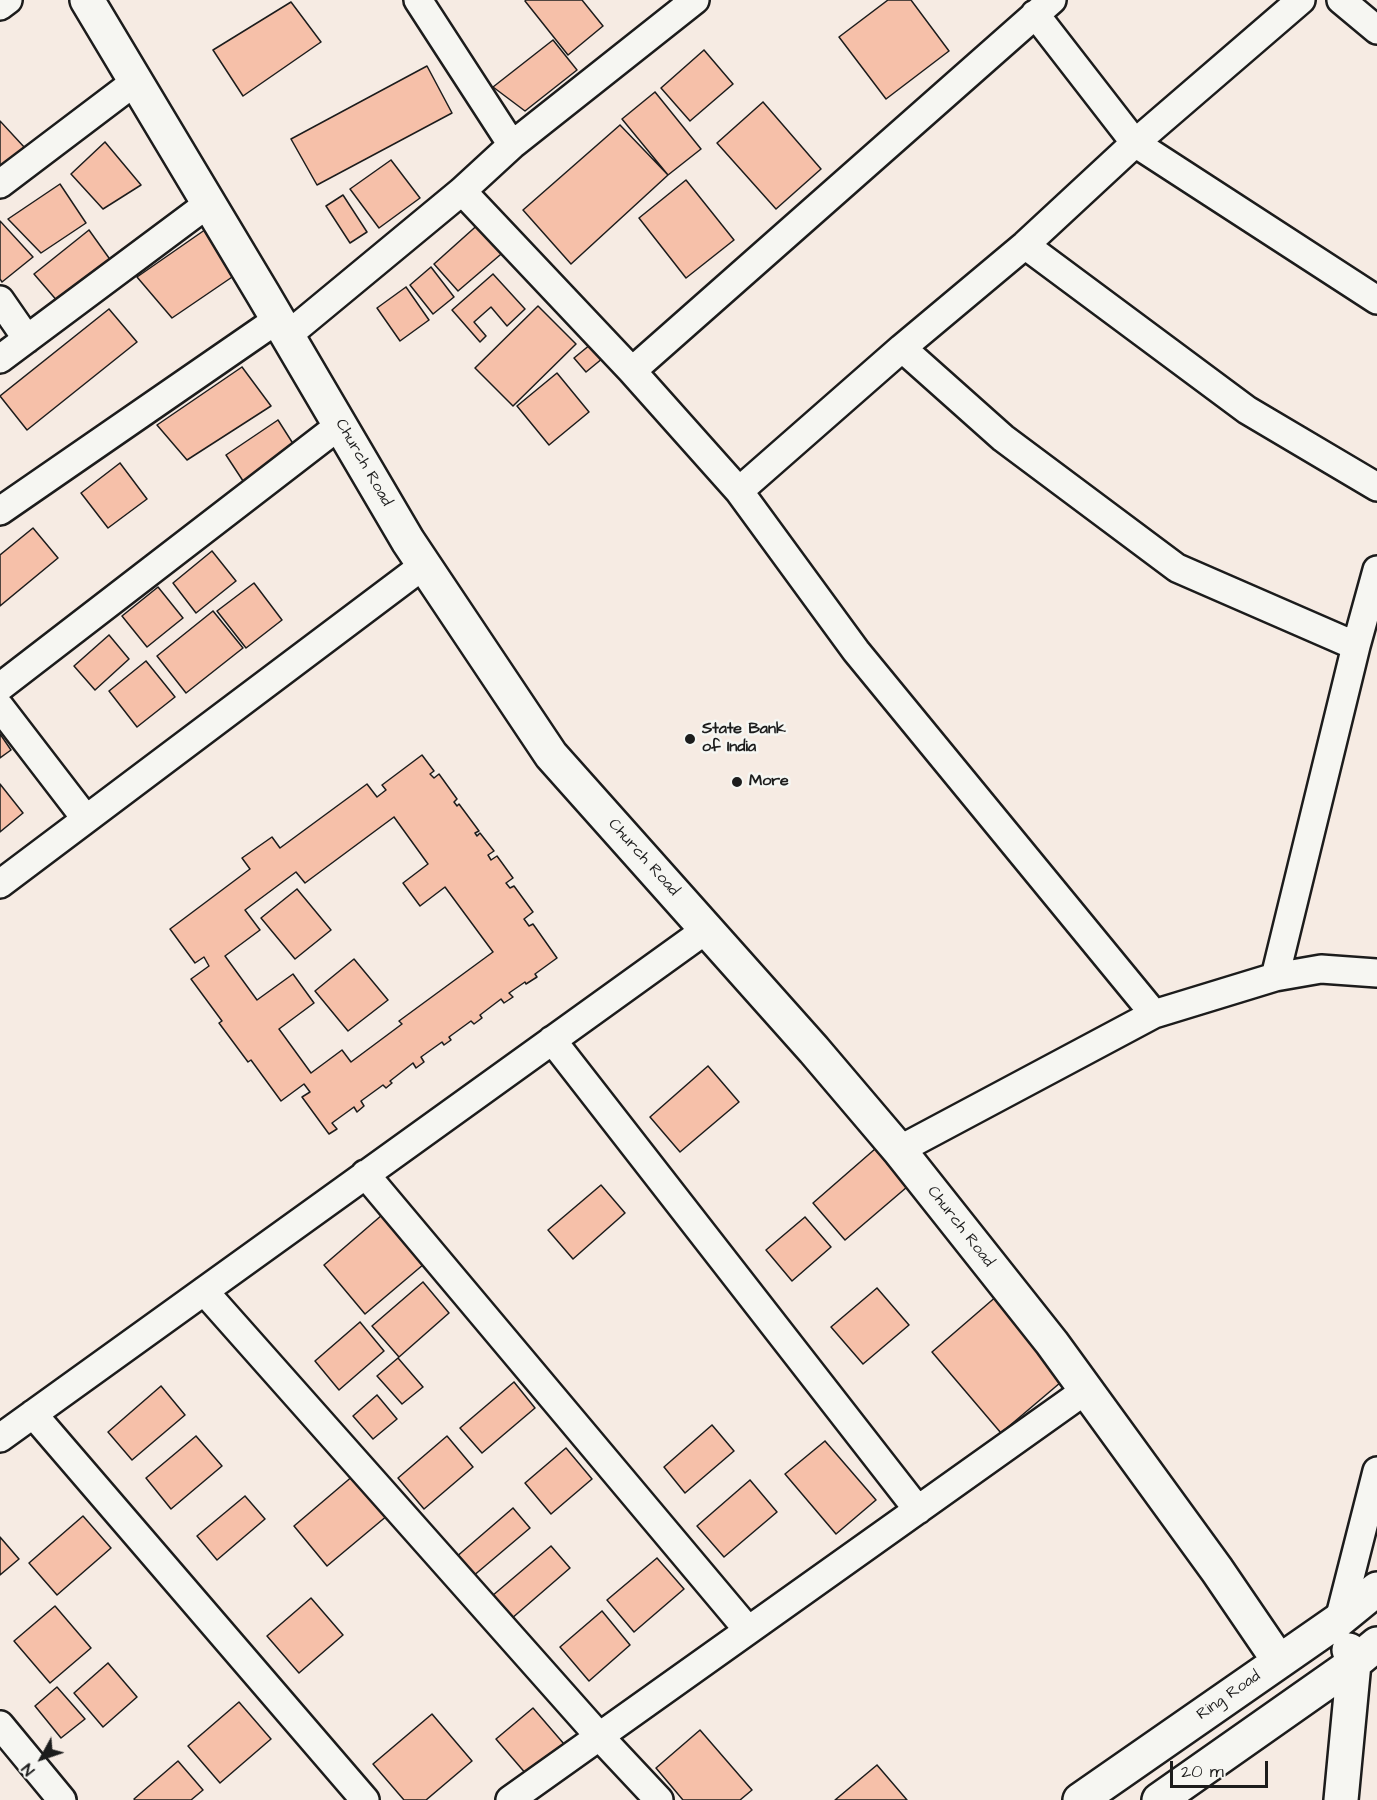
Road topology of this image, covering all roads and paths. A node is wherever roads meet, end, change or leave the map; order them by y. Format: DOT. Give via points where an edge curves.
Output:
graph roads {
  1 [pos="8,0"];
  2 [pos="87,0"];
  3 [pos="418,0"];
  4 [pos="695,0"];
  5 [pos="1301,0"];
  6 [pos="1341,0"];
  7 [pos="0,6"];
  8 [pos="1043,7"];
  9 [pos="1377,30"];
  10 [pos="136,81"];
  11 [pos="1135,143"];
  12 [pos="512,145"];
  13 [pos="0,184"];
  14 [pos="462,190"];
  15 [pos="209,203"];
  16 [pos="1025,245"];
  17 [pos="0,300"];
  18 [pos="1377,300"];
  19 [pos="283,327"];
  20 [pos="27,339"];
  21 [pos="902,348"];
  22 [pos="0,359"];
  23 [pos="632,371"];
  24 [pos="340,425"];
  25 [pos="1377,487"];
  26 [pos="739,491"];
  27 [pos="0,511"];
  28 [pos="424,565"];
  29 [pos="1377,570"];
  30 [pos="1356,646"];
  31 [pos="0,687"];
  32 [pos="0,707"];
  33 [pos="86,819"];
  34 [pos="0,884"];
  35 [pos="707,929"];
  36 [pos="1377,973"];
  37 [pos="1275,977"];
  38 [pos="1154,1014"];
  39 [pos="552,1041"];
  40 [pos="899,1150"];
  41 [pos="365,1174"];
  42 [pos="204,1291"];
  43 [pos="1086,1390"];
  44 [pos="33,1414"];
  45 [pos="0,1437"];
  46 [pos="1377,1471"];
  47 [pos="918,1509"];
  48 [pos="1377,1589"];
  49 [pos="1339,1620"];
  50 [pos="748,1630"];
  51 [pos="1365,1654"];
  52 [pos="1279,1661"];
  53 [pos="0,1725"];
  54 [pos="599,1736"];
  55 [pos="62,1800"];
  56 [pos="365,1800"];
  57 [pos="510,1800"];
  58 [pos="658,1800"];
  59 [pos="1080,1800"];
  60 [pos="1159,1800"];
  61 [pos="1341,1800"];
  1 -- 7 [label="street"];
  2 -- 10 [label="main road, Church Road"];
  3 -- 12 [label="street"];
  4 -- 12 [label="street"];
  5 -- 11 [label="street"];
  6 -- 9 [label="street"];
  8 -- 11 [label="street"];
  8 -- 23 [label="street"];
  10 -- 13 [label="street"];
  10 -- 15 [label="main road, Church Road"];
  11 -- 16 [label="street"];
  11 -- 18 [label="street"];
  12 -- 14 [label="street"];
  14 -- 19 [label="street"];
  14 -- 23 [label="street"];
  15 -- 19 [label="main road, Church Road"];
  15 -- 20 [label="street"];
  16 -- 21 [label="street"];
  16 -- 25 [label="street" via="1247,410"];
  17 -- 20 [label="street"];
  19 -- 24 [label="main road, Church Road"];
  19 -- 27 [label="street"];
  20 -- 22 [label="street"];
  21 -- 26 [label="street"];
  21 -- 30 [label="street" via="1003,438 1178,568"];
  23 -- 26 [label="street"];
  24 -- 28 [label="main road, Church Road"];
  24 -- 31 [label="street"];
  26 -- 38 [label="street" via="856,651"];
  28 -- 33 [label="street"];
  28 -- 35 [label="main road, Church Road" via="551,755"];
  29 -- 30 [label="street"];
  30 -- 37 [label="street"];
  32 -- 33 [label="street"];
  33 -- 34 [label="street"];
  35 -- 39 [label="street"];
  35 -- 40 [label="main road, Church Road"];
  36 -- 37 [label="street" via="1321,969"];
  37 -- 38 [label="street"];
  38 -- 40 [label="street"];
  39 -- 41 [label="street"];
  39 -- 47 [label="street"];
  40 -- 43 [label="main road, Church Road"];
  41 -- 42 [label="street"];
  41 -- 50 [label="street"];
  42 -- 44 [label="street"];
  42 -- 54 [label="street"];
  43 -- 47 [label="street"];
  43 -- 52 [label="main road, Church Road"];
  44 -- 45 [label="street"];
  44 -- 56 [label="street"];
  46 -- 49 [label="street"];
  47 -- 50 [label="street"];
  48 -- 49 [label="main road, Ring Road"];
  49 -- 51 [label="main road"];
  49 -- 52 [label="main road, Ring Road"];
  50 -- 54 [label="street"];
  51 -- 60 [label="main road"];
  51 -- 61 [label="main road"];
  52 -- 59 [label="main road, Ring Road"];
  53 -- 55 [label="street"];
  54 -- 57 [label="street"];
  54 -- 58 [label="street"];
}
